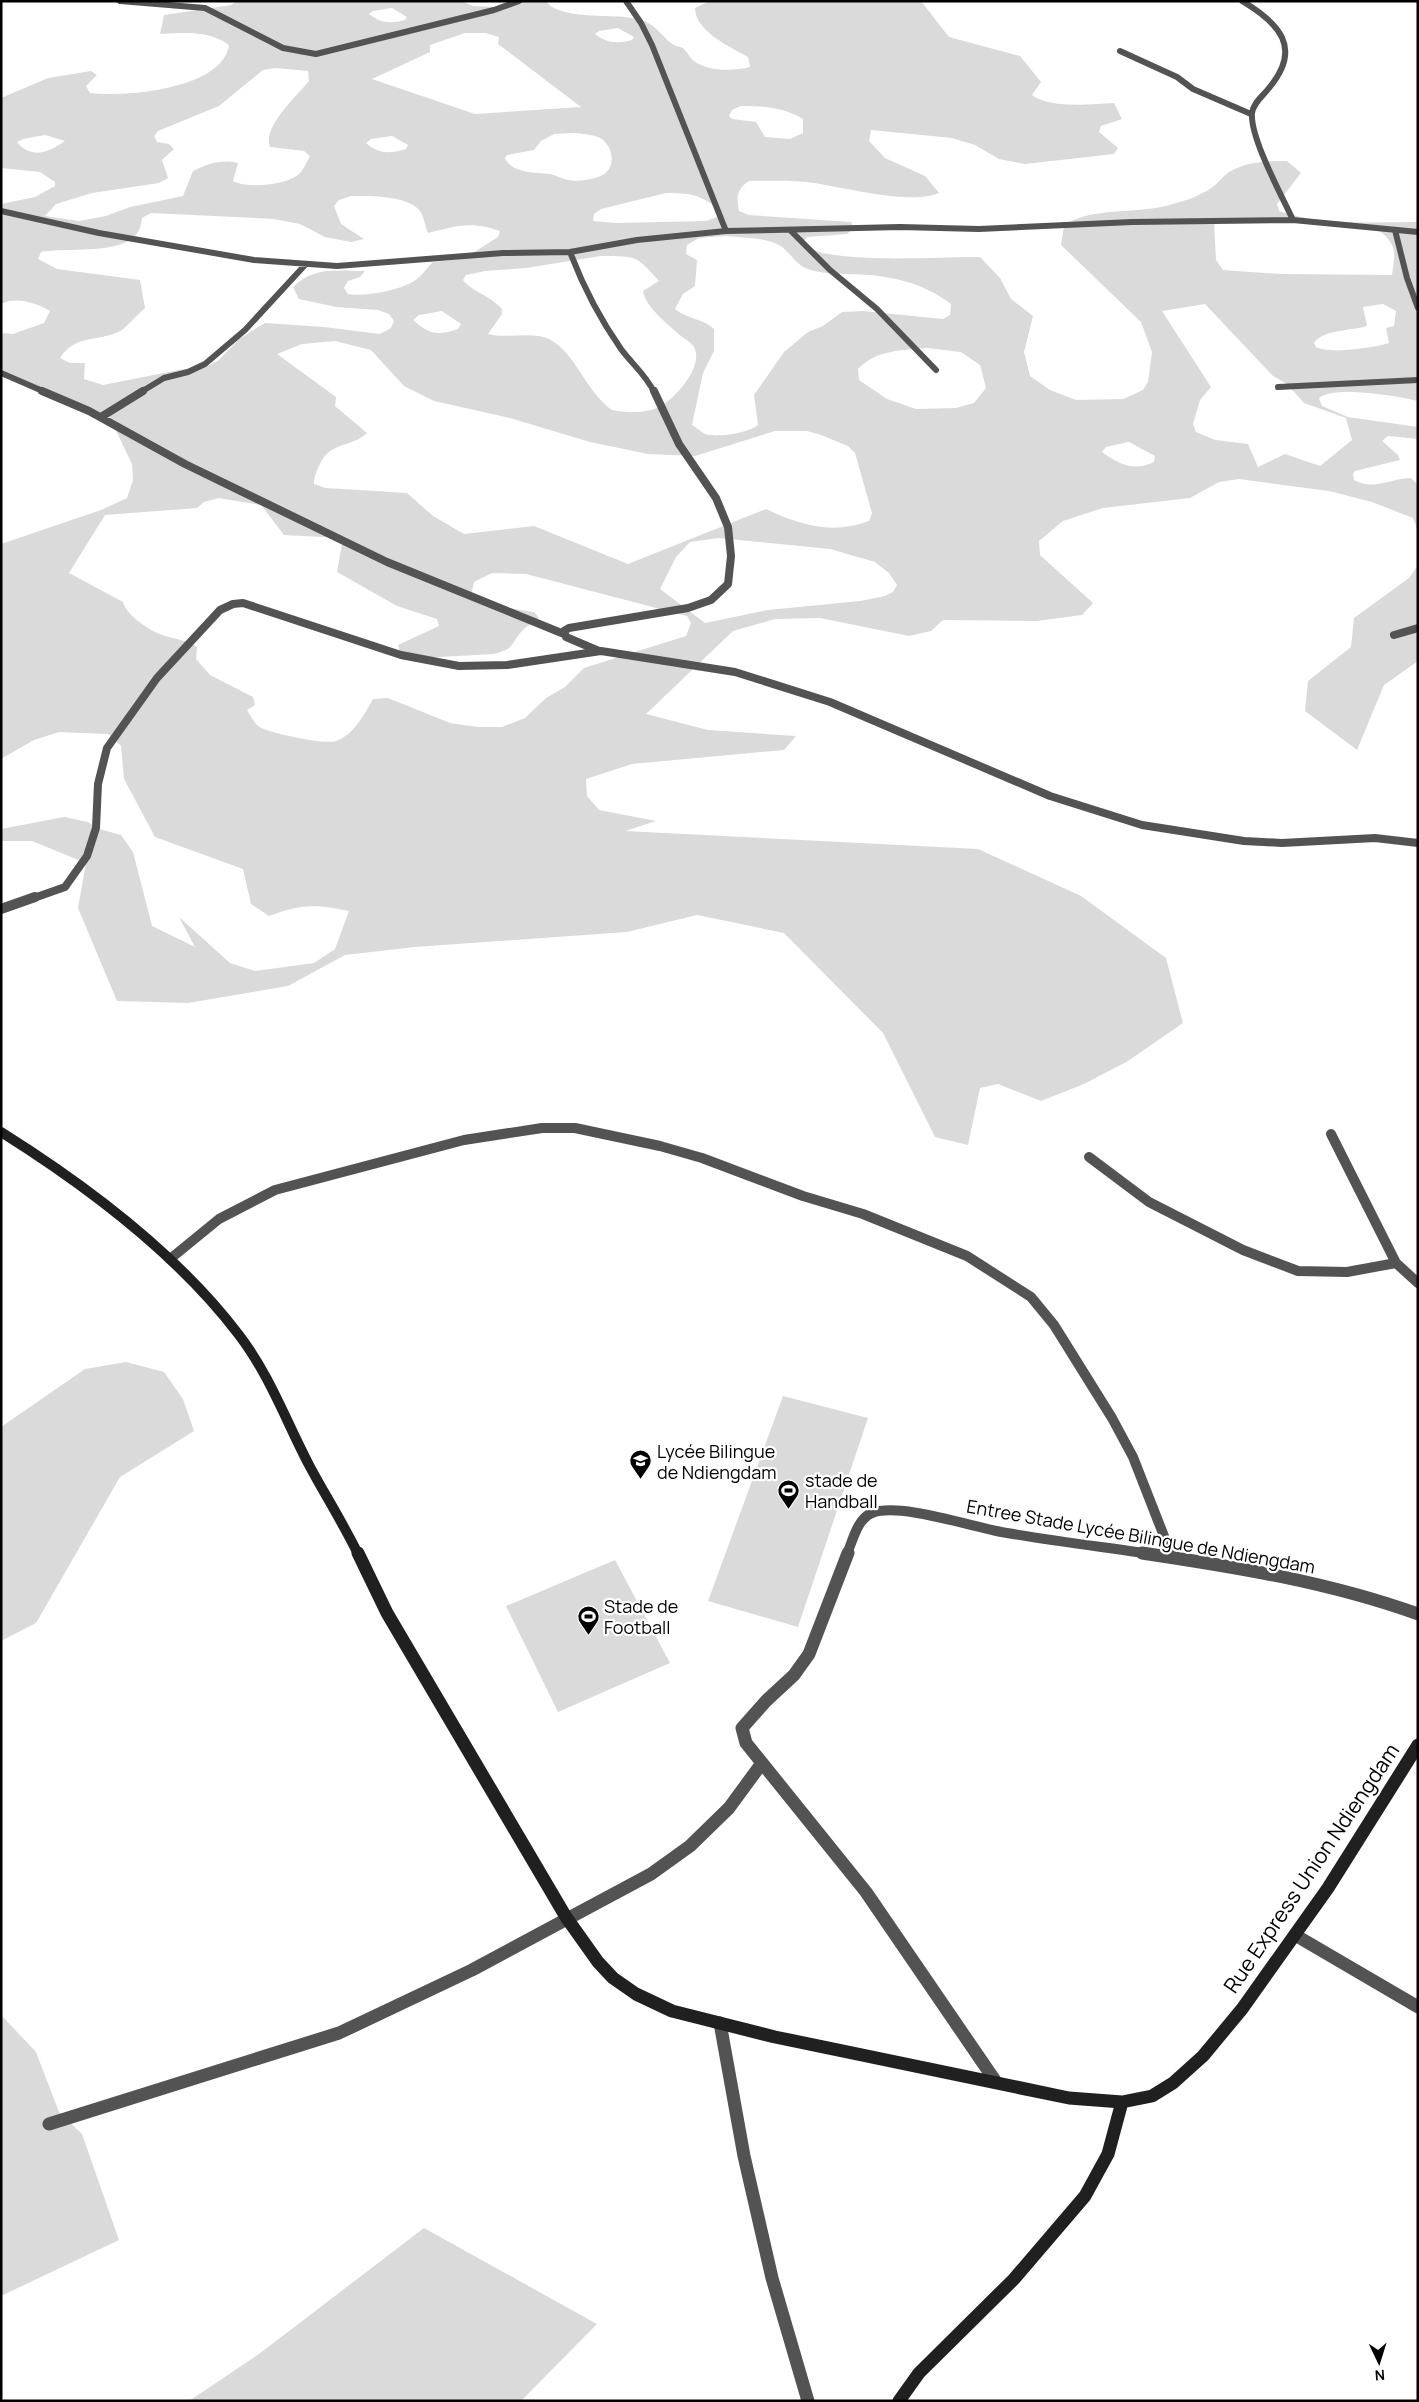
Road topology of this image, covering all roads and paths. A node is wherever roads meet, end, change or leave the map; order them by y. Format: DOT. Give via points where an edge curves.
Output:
graph roads {
  1 [pos="120,1"];
  2 [pos="519,1"];
  3 [pos="626,1"];
  4 [pos="1242,1"];
  5 [pos="1120,51"];
  6 [pos="1251,114"];
  7 [pos="1,211"];
  8 [pos="1293,220"];
  9 [pos="790,230"];
  10 [pos="1395,230"];
  11 [pos="726,232"];
  12 [pos="1418,232"];
  13 [pos="570,252"];
  14 [pos="305,265"];
  15 [pos="1418,308"];
  16 [pos="936,370"];
  17 [pos="1,373"];
  18 [pos="1418,380"];
  19 [pos="1278,387"];
  20 [pos="101,417"];
  21 [pos="1418,628"];
  22 [pos="564,634"];
  23 [pos="1394,635"];
  24 [pos="600,651"];
  25 [pos="1418,843"];
  26 [pos="1,909"];
  27 [pos="1,1132"];
  28 [pos="1331,1134"];
  29 [pos="1090,1157"];
  30 [pos="170,1259"];
  31 [pos="1396,1263"];
  32 [pos="1418,1283"];
  33 [pos="1172,1557"];
  34 [pos="1418,1614"];
  35 [pos="1418,1745"];
  36 [pos="762,1763"];
  37 [pos="566,1918"];
  38 [pos="1295,1935"];
  39 [pos="1418,2007"];
  40 [pos="720,2023"];
  41 [pos="996,2082"];
  42 [pos="1122,2102"];
  43 [pos="49,2124"];
  44 [pos="808,2401"];
  45 [pos="899,2401"];
  1 -- 2 [label="street" via="205,8 283,48 316,54"];
  3 -- 11 [label="street" via="650,37"];
  4 -- 6 [label="street" via="1281,31 1287,45 1286,57 1273,84"];
  5 -- 6 [label="street" via="1177,77 1193,89"];
  6 -- 8 [label="street"];
  7 -- 14 [label="street" via="100,233 254,260"];
  8 -- 9 [label="street" via="1140,222 978,230 900,227"];
  8 -- 10 [label="street"];
  9 -- 11 [label="street"];
  9 -- 16 [label="street" via="830,270 877,309"];
  10 -- 12 [label="street"];
  10 -- 15 [label="street"];
  11 -- 13 [label="street" via="637,240"];
  13 -- 14 [label="street" via="503,253 360,265"];
  13 -- 22 [label="street" via="583,286 622,350 653,389 679,444 716,498 728,527 731,556 728,584 712,600 688,608 569,628"];
  14 -- 20 [label="street" via="245,330 205,364 164,378"];
  17 -- 20 [label="street"];
  18 -- 19 [label="street"];
  20 -- 22 [label="street" via="193,468 387,562"];
  21 -- 23 [label="street"];
  22 -- 24 [label="street"];
  24 -- 25 [label="street" via="735,672 830,702 1050,796 1142,825 1244,841 1282,843 1375,838"];
  24 -- 26 [label="street" via="507,665 459,666 400,655 259,607 233,604 220,610 192,638 157,678 107,748 98,784 96,828 87,856 65,888"];
  27 -- 30 [label="street, Rue Express Union Ndiengdam" via="103,1201"];
  28 -- 31 [label="street"];
  29 -- 31 [label="street" via="1149,1202 1243,1250 1298,1271 1347,1272"];
  30 -- 33 [label="street" via="201,1230 244,1202 274,1190 464,1140 557,1127 615,1135 702,1158 803,1196 848,1208 943,1246 989,1268 1031,1297 1054,1325 1116,1426 1148,1490"];
  30 -- 37 [label="street, Rue Express Union Ndiengdam" via="202,1289 240,1336 270,1384 387,1613"];
  31 -- 32 [label="street"];
  33 -- 34 [label="street, Entree Stade Lycée Bilingue de Ndiengdam" via="1278,1575 1370,1597"];
  33 -- 36 [label="street, Entree Stade Lycée Bilingue de Ndiengdam" via="1006,1532 901,1511 883,1510 870,1514 858,1524 809,1654 794,1675 742,1728 746,1743"];
  35 -- 38 [label="street, Rue Express Union Ndiengdam"];
  36 -- 37 [label="street" via="729,1808 690,1846 651,1874"];
  36 -- 41 [label="street" via="866,1892"];
  37 -- 40 [label="street, Rue Express Union Ndiengdam" via="613,1978 672,2011"];
  37 -- 43 [label="street" via="472,1970 339,2033"];
  38 -- 39 [label="street"];
  38 -- 42 [label="street, Rue Express Union Ndiengdam" via="1242,2009 1203,2056 1173,2083 1152,2096"];
  40 -- 41 [label="street, Rue Express Union Ndiengdam"];
  40 -- 44 [label="street" via="744,2156 768,2259"];
  41 -- 42 [label="street, Rue Express Union Ndiengdam" via="1069,2098"];
  42 -- 45 [label="street" via="1108,2154 1085,2196 1014,2279 926,2366"];
}
